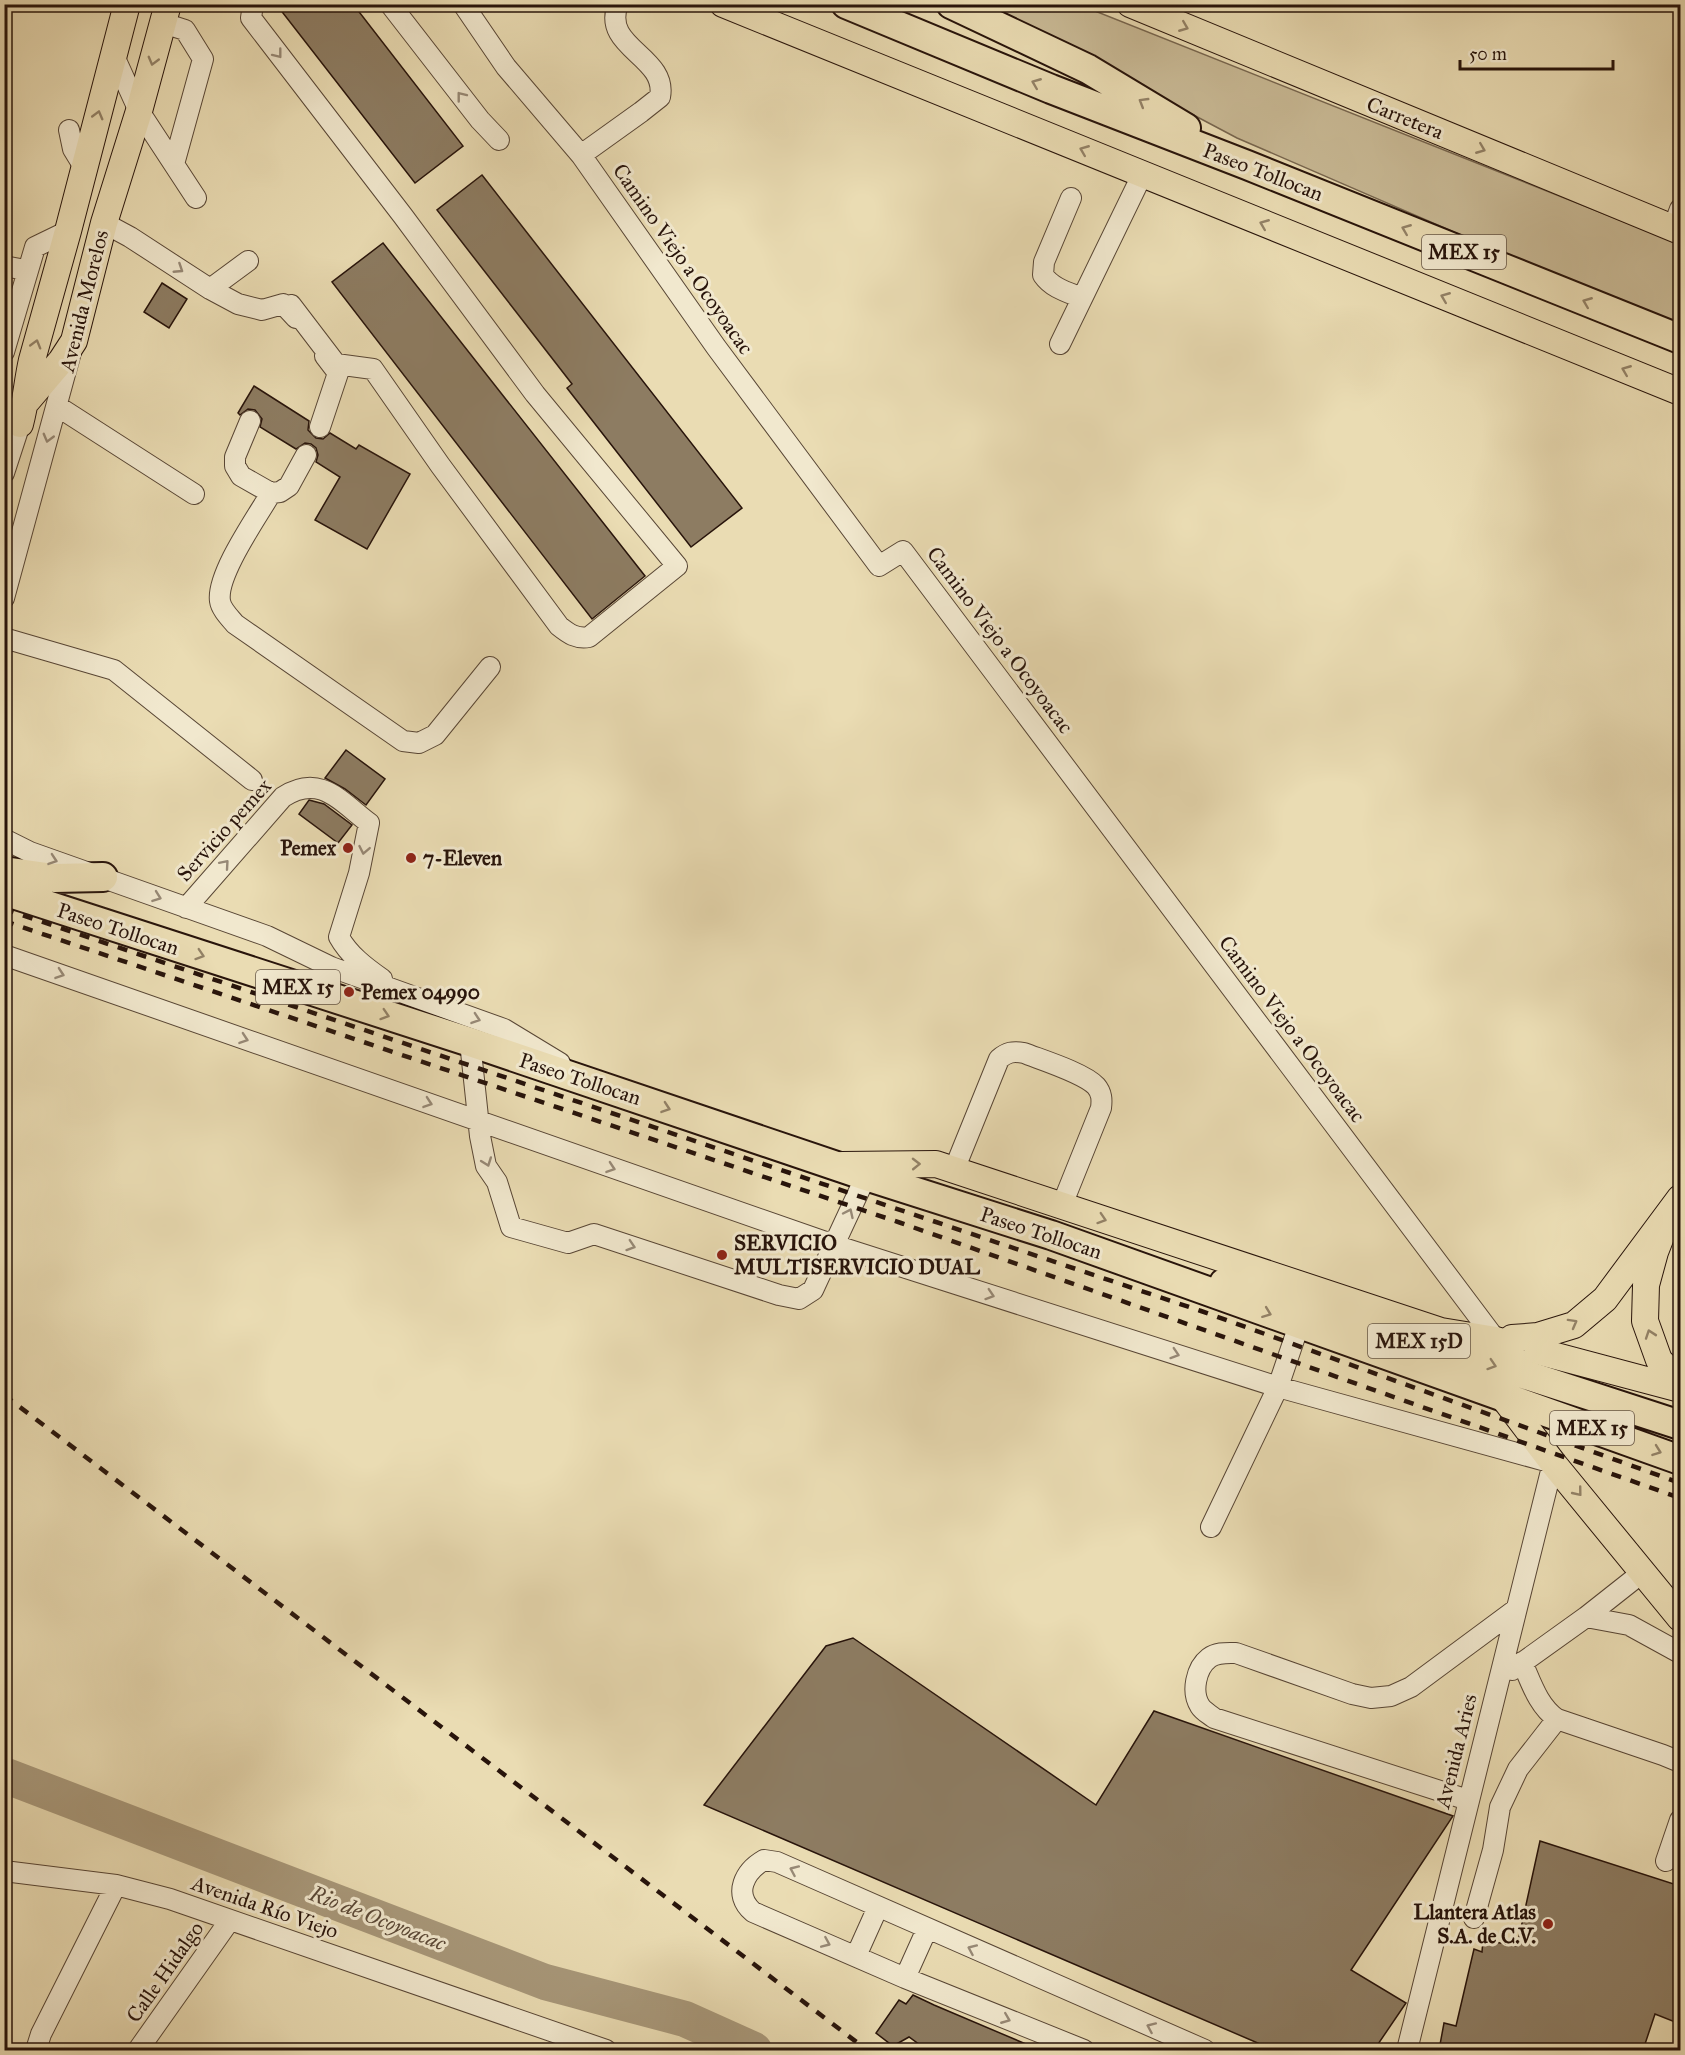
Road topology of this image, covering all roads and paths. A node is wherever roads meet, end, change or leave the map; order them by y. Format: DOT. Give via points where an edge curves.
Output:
graph roads {
  1 [pos="253,4"];
  2 [pos="390,4"];
  3 [pos="463,4"];
  4 [pos="618,4"];
  5 [pos="723,4"];
  6 [pos="846,4"];
  7 [pos="951,4"];
  8 [pos="1130,4"];
  9 [pos="120,12"];
  10 [pos="166,14"];
  11 [pos="114,57"];
  12 [pos="139,111"];
  13 [pos="69,130"];
  14 [pos="499,140"];
  15 [pos="581,155"];
  16 [pos="174,164"];
  17 [pos="1247,165"];
  18 [pos="84,167"];
  19 [pos="1143,173"];
  20 [pos="196,198"];
  21 [pos="1071,198"];
  22 [pos="1678,223"];
  23 [pos="104,224"];
  24 [pos="68,231"];
  25 [pos="248,261"];
  26 [pos="210,289"];
  27 [pos="1082,298"];
  28 [pos="290,309"];
  29 [pos="1680,339"];
  30 [pos="74,341"];
  31 [pos="1060,344"];
  32 [pos="4,352"];
  33 [pos="1680,392"];
  34 [pos="57,406"];
  35 [pos="24,412"];
  36 [pos="250,421"];
  37 [pos="320,427"];
  38 [pos="306,455"];
  39 [pos="4,473"];
  40 [pos="271,493"];
  41 [pos="194,494"];
  42 [pos="4,598"];
  43 [pos="4,638"];
  44 [pos="490,667"];
  45 [pos="252,780"];
  46 [pos="4,839"];
  47 [pos="103,877"];
  48 [pos="6,887"];
  49 [pos="186,908"];
  50 [pos="4,955"];
  51 [pos="406,995"];
  52 [pos="470,1042"];
  53 [pos="591,1082"];
  54 [pos="478,1121"];
  55 [pos="836,1165"];
  56 [pos="954,1170"];
  57 [pos="866,1176"];
  58 [pos="1678,1201"];
  59 [pos="1062,1205"];
  60 [pos="834,1245"];
  61 [pos="1154,1271"];
  62 [pos="1299,1325"];
  63 [pos="1496,1340"];
  64 [pos="1680,1382"];
  65 [pos="1278,1387"];
  66 [pos="1680,1389"];
  67 [pos="1503,1397"];
  68 [pos="1680,1425"];
  69 [pos="1680,1460"];
  70 [pos="1553,1463"];
  71 [pos="1211,1527"];
  72 [pos="1643,1572"];
  73 [pos="1515,1610"];
  74 [pos="1586,1617"];
  75 [pos="1680,1618"];
  76 [pos="1680,1653"];
  77 [pos="1522,1662"];
  78 [pos="1498,1680"];
  79 [pos="1557,1719"];
  80 [pos="1680,1762"];
  81 [pos="1468,1800"];
  82 [pos="1680,1820"];
  83 [pos="1666,1861"];
  84 [pos="4,1871"];
  85 [pos="116,1885"];
  86 [pos="878,1908"];
  87 [pos="1474,1918"];
  88 [pos="230,1920"];
  89 [pos="927,1929"];
  90 [pos="856,1956"];
  91 [pos="905,1978"];
  92 [pos="36,2050"];
  93 [pos="138,2050"];
  94 [pos="606,2050"];
  95 [pos="1084,2050"];
  96 [pos="1204,2050"];
  97 [pos="1407,2050"];
  1 -- 28 [label="street, one-way" via="251,18 535,394 677,566 589,637 570,635 559,627 373,369 336,364"];
  14 -- 2 [label="street, one-way"];
  3 -- 15 [label="street, Camino Viejo a Ocoyoacac" via="506,67"];
  4 -- 15 [label="street" via="618,34 653,69 660,97"];
  19 -- 5 [label="main road, one-way"];
  17 -- 6 [label="highway, Paseo Tollocan / MEX 15, one-way"];
  17 -- 7 [label="highway, one-way" via="1088,69"];
  8 -- 22 [label="main road, Carretera, one-way"];
  9 -- 11 [label="main road, Avenida Morelos"];
  10 -- 12 [label="main road, Avenida Morelos, one-way"];
  10 -- 16 [label="street" via="185,30 203,59"];
  11 -- 12 [label="street"];
  18 -- 11 [label="main road, Avenida Morelos, one-way"];
  12 -- 16 [label="street"];
  12 -- 23 [label="main road, Avenida Morelos"];
  13 -- 18 [label="street"];
  15 -- 63 [label="street, Camino Viejo a Ocoyoacac" via="716,347 879,566 903,551"];
  16 -- 20 [label="street"];
  29 -- 17 [label="highway, Paseo Tollocan / MEX 15, one-way"];
  18 -- 24 [label="main road, Avenida Morelos"];
  19 -- 27 [label="street"];
  33 -- 19 [label="main road, one-way"];
  21 -- 27 [label="street" via="1044,262 1043,275 1048,283"];
  23 -- 26 [label="street, one-way"];
  23 -- 30 [label="main road, Avenida Morelos"];
  24 -- 32 [label="street" via="35,246"];
  35 -- 24 [label="main road, Avenida Morelos, one-way" via="32,360"];
  25 -- 26 [label="street"];
  26 -- 28 [label="street" via="238,304 262,310"];
  27 -- 31 [label="street"];
  28 -- 37 [label="street" via="338,374"];
  30 -- 34 [label="street, Avenida Morelos"];
  30 -- 35 [label="main road"];
  34 -- 41 [label="street"];
  34 -- 42 [label="street, Avenida Morelos, one-way"];
  35 -- 39 [label="street, Avenida Morelos"];
  36 -- 40 [label="street" via="235,466 242,476"];
  38 -- 40 [label="street" via="289,486"];
  40 -- 44 [label="street" via="220,588 220,604 235,624 403,741 419,743 435,735"];
  43 -- 45 [label="street" via="114,669"];
  46 -- 47 [label="street, one-way"];
  47 -- 48 [label="highway" via="54,878"];
  47 -- 49 [label="street, one-way"];
  48 -- 52 [label="highway, Paseo Tollocan / MEX 15, one-way"];
  49 -- 51 [label="street" via="267,936 331,967"];
  49 -- 51 [label="street, Servicio pemex, one-way" via="283,797 296,788 316,787 336,796 369,823 359,873 339,937 346,950 365,967"];
  50 -- 54 [label="street, one-way"];
  51 -- 53 [label="street, one-way" via="504,1029"];
  52 -- 53 [label="highway, Paseo Tollocan / MEX 15"];
  52 -- 54 [label="street"];
  53 -- 55 [label="highway, Paseo Tollocan / MEX 15, one-way"];
  54 -- 60 [label="street, one-way"];
  54 -- 60 [label="street, one-way" via="486,1166 497,1182 511,1227 568,1243 594,1234 798,1299 813,1290"];
  55 -- 56 [label="main road, one-way" via="936,1164"];
  55 -- 57 [label="highway, Paseo Tollocan / MEX 15"];
  56 -- 59 [label="main road"];
  56 -- 59 [label="street" via="999,1059 1014,1051 1024,1053 1083,1077 1097,1086 1102,1097"];
  60 -- 57 [label="street, one-way"];
  57 -- 61 [label="highway, Paseo Tollocan / MEX 15"];
  63 -- 58 [label="main road, one-way" via="1538,1336 1574,1325 1605,1299"];
  64 -- 58 [label="main road, one-way" via="1659,1360 1645,1321 1646,1285 1654,1252"];
  59 -- 63 [label="main road, one-way" via="1441,1331"];
  60 -- 65 [label="street, one-way"];
  61 -- 62 [label="highway, MEX 15, one-way"];
  61 -- 68 [label="highway, MEX 15D, one-way" via="1265,1290"];
  62 -- 65 [label="street"];
  62 -- 67 [label="highway, MEX 15"];
  63 -- 66 [label="main road"];
  65 -- 70 [label="street"];
  65 -- 71 [label="street"];
  67 -- 69 [label="highway, MEX 15, one-way"];
  67 -- 70 [label="main road"];
  70 -- 72 [label="main road, one-way"];
  70 -- 73 [label="street, Avenida Aries"];
  72 -- 74 [label="street"];
  72 -- 75 [label="main road"];
  73 -- 78 [label="street, Avenida Aries"];
  73 -- 81 [label="street" via="1411,1687 1390,1696 1352,1694 1236,1653 1221,1653 1208,1659 1196,1677 1200,1708 1214,1718"];
  74 -- 76 [label="street" via="1629,1626"];
  74 -- 77 [label="street"];
  77 -- 78 [label="street"];
  77 -- 79 [label="street" via="1536,1694 1548,1713"];
  78 -- 81 [label="street, Avenida Aries"];
  79 -- 80 [label="street"];
  79 -- 87 [label="street" via="1518,1769 1500,1807"];
  81 -- 97 [label="street, Avenida Aries"];
  82 -- 83 [label="street"];
  84 -- 85 [label="street, Avenida Río Viejo"];
  85 -- 88 [label="street, Avenida Río Viejo"];
  85 -- 92 [label="street"];
  86 -- 89 [label="street"];
  86 -- 90 [label="street"];
  86 -- 90 [label="street, one-way" via="777,1862 764,1860 747,1875 742,1892 744,1904 753,1911"];
  88 -- 93 [label="street, Calle Hidalgo"];
  88 -- 94 [label="street, Avenida Río Viejo"];
  89 -- 91 [label="street"];
  96 -- 89 [label="street, one-way"];
  90 -- 91 [label="street"];
  91 -- 95 [label="street, one-way"];
}
